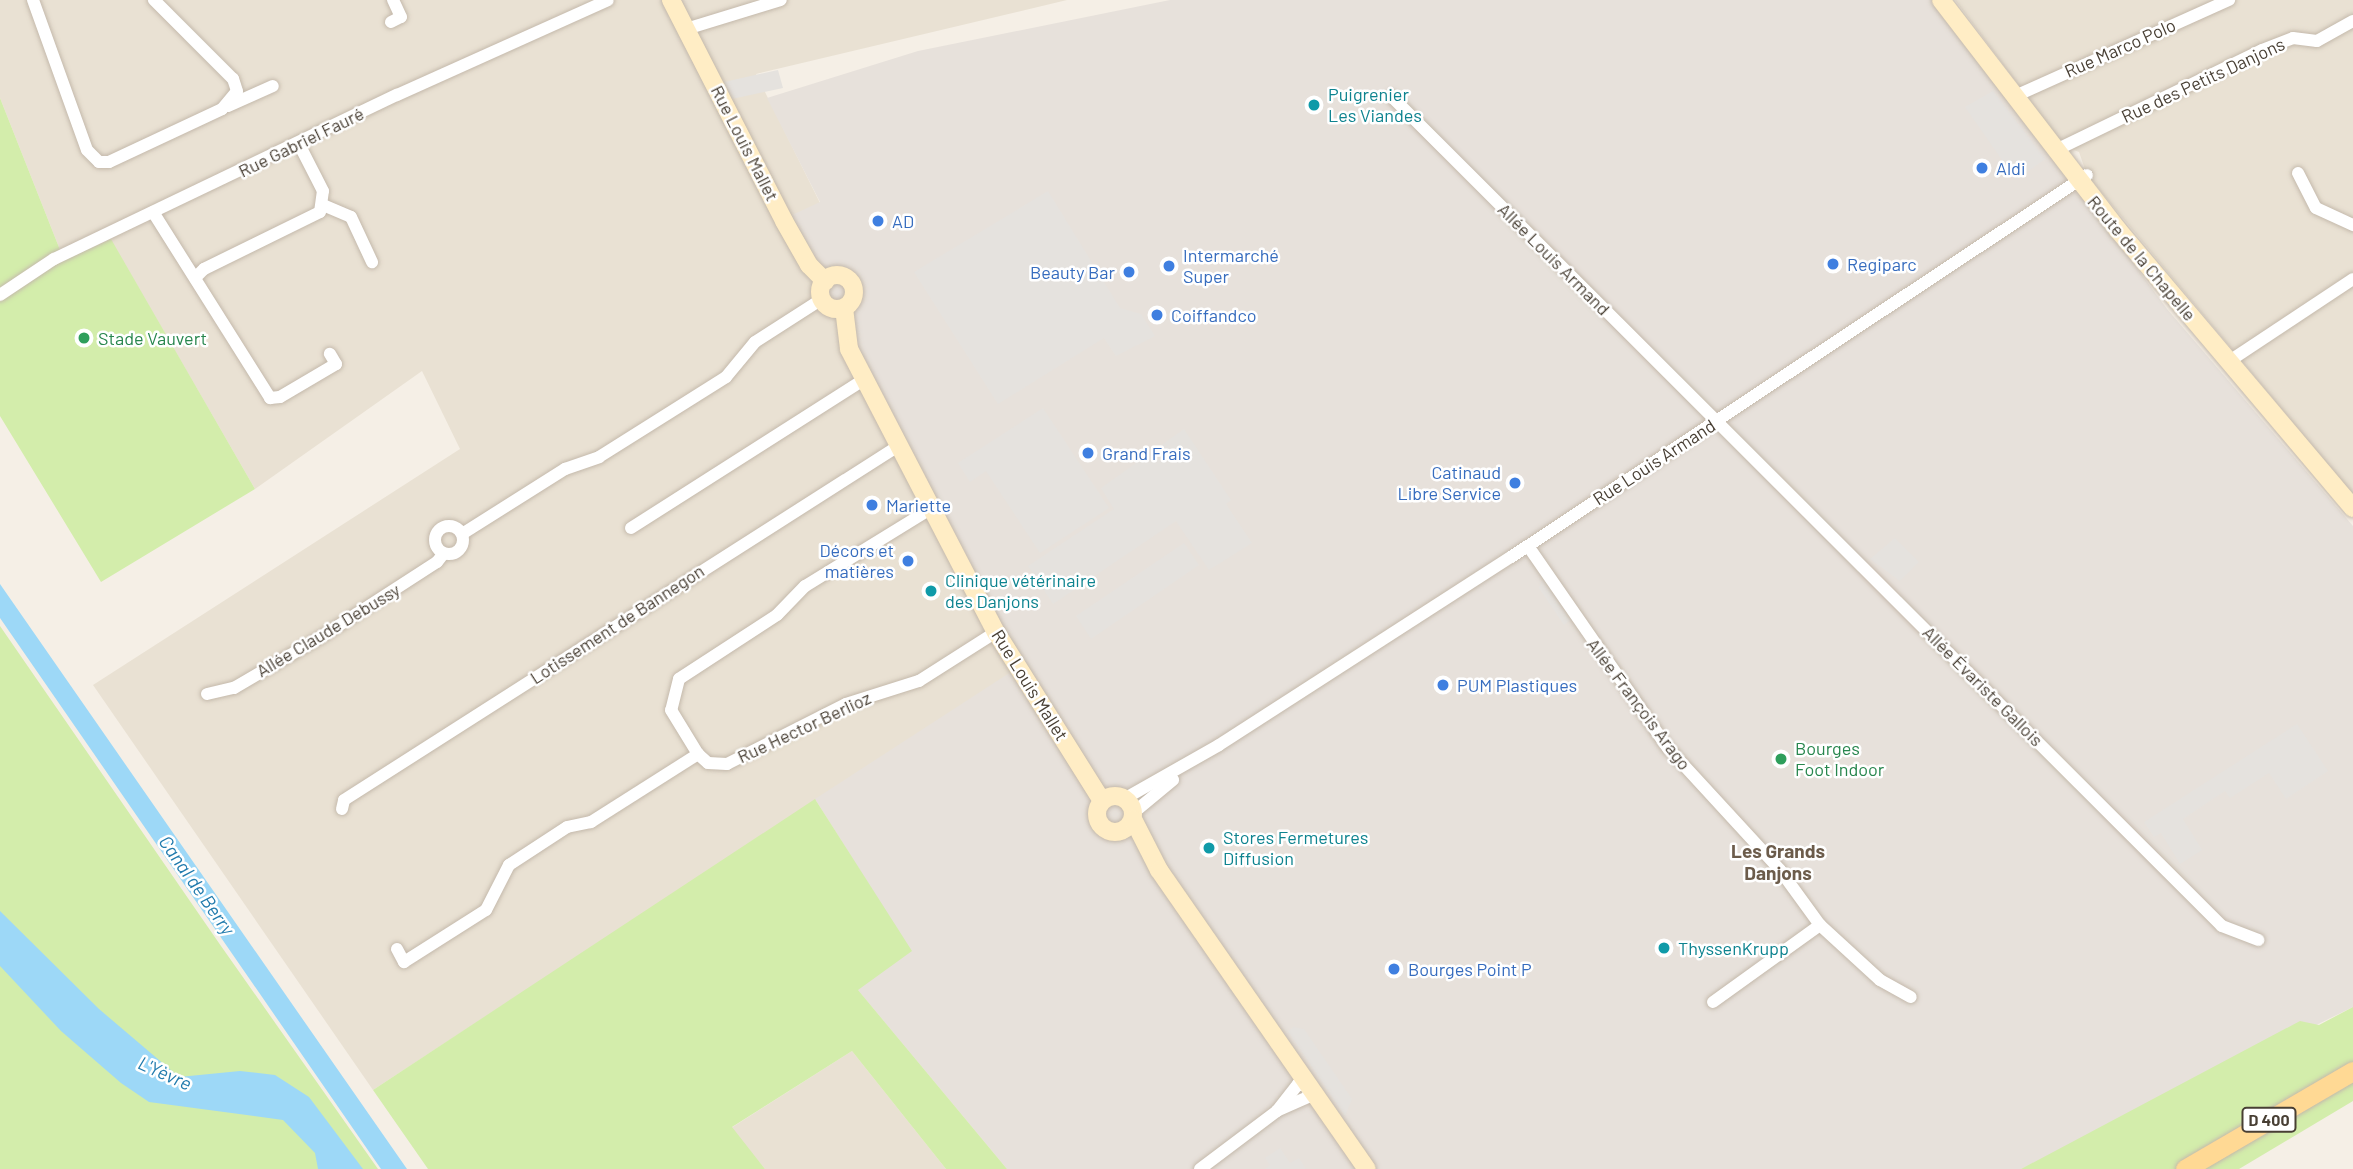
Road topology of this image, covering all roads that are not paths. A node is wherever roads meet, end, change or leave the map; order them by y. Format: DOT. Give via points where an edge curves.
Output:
graph roads {
  1 [pos="33,0"];
  2 [pos="154,0"];
  3 [pos="393,0"];
  4 [pos="608,0"];
  5 [pos="671,0"];
  6 [pos="781,0"];
  7 [pos="1941,0"];
  8 [pos="1955,0"];
  9 [pos="2229,0"];
  10 [pos="2353,21"];
  11 [pos="391,22"];
  12 [pos="686,29"];
  13 [pos="273,86"];
  14 [pos="2017,94"];
  15 [pos="1392,97"];
  16 [pos="222,109"];
  17 [pos="299,144"];
  18 [pos="2058,148"];
  19 [pos="2298,173"];
  20 [pos="2083,178"];
  21 [pos="323,205"];
  22 [pos="153,212"];
  23 [pos="2353,225"];
  24 [pos="372,262"];
  25 [pos="195,278"];
  26 [pos="2353,279"];
  27 [pos="823,290"];
  28 [pos="0,295"];
  29 [pos="844,308"];
  30 [pos="330,354"];
  31 [pos="2232,359"];
  32 [pos="865,379"];
  33 [pos="1717,421"];
  34 [pos="900,445"];
  35 [pos="2353,495"];
  36 [pos="932,508"];
  37 [pos="2353,508"];
  38 [pos="631,528"];
  39 [pos="462,534"];
  40 [pos="1528,546"];
  41 [pos="443,553"];
  42 [pos="996,632"];
  43 [pos="207,694"];
  44 [pos="698,754"];
  45 [pos="1102,802"];
  46 [pos="342,809"];
  47 [pos="1128,816"];
  48 [pos="1820,925"];
  49 [pos="2258,940"];
  50 [pos="397,949"];
  51 [pos="1911,996"];
  52 [pos="1713,1002"];
  53 [pos="2353,1071"];
  54 [pos="1305,1089"];
  55 [pos="1200,1169"];
  56 [pos="1359,1169"];
  57 [pos="1367,1169"];
  58 [pos="2185,1169"];
  1 -- 16 [label="street" via="91,157 110,162"];
  2 -- 16 [label="street" via="233,79 237,92"];
  3 -- 11 [label="street" via="401,17"];
  4 -- 17 [label="street, Rue Gabriel Fauré" via="397,94"];
  5 -- 12 [label="main road, Rue Louis Mallet"];
  6 -- 12 [label="street"];
  7 -- 14 [label="main road, Route de la Chapelle"];
  8 -- 14 [label="main road, Route de la Chapelle"];
  9 -- 14 [label="street, Rue Marco Polo"];
  10 -- 18 [label="street, Rue des Petits Danjons" via="2316,41 2293,38 2262,50"];
  12 -- 27 [label="main road, Rue Louis Mallet"];
  13 -- 16 [label="street"];
  14 -- 18 [label="main road, Route de la Chapelle"];
  15 -- 33 [label="street, Allée Louis Armand"];
  17 -- 21 [label="street" via="323,191"];
  17 -- 22 [label="street, Rue Gabriel Fauré"];
  18 -- 20 [label="main road, Route de la Chapelle"];
  19 -- 23 [label="street" via="2316,208"];
  20 -- 31 [label="main road, Route de la Chapelle"];
  20 -- 33 [label="street, Rue Louis Armand"];
  21 -- 24 [label="street" via="351,217"];
  21 -- 25 [label="street" via="312,219 204,269"];
  22 -- 25 [label="street" via="179,260"];
  22 -- 28 [label="street, Rue Gabriel Fauré" via="54,259"];
  25 -- 30 [label="street" via="270,397 280,397 336,364"];
  26 -- 31 [label="street"];
  27 -- 29 [label="main road, Rue Louis Mallet" via="831,308"];
  27 -- 29 [label="main road, Rue Louis Mallet" via="837,275 849,281 854,293"];
  27 -- 39 [label="street, Allée Claude Debussy" via="755,342 726,377 599,457 565,469"];
  29 -- 32 [label="main road, Rue Louis Mallet" via="849,349"];
  31 -- 35 [label="main road, Route de la Chapelle"];
  31 -- 37 [label="main road, Route de la Chapelle"];
  32 -- 34 [label="main road, Rue Louis Mallet"];
  32 -- 38 [label="street"];
  33 -- 40 [label="street, Rue Louis Armand"];
  33 -- 49 [label="street, Allée Évariste Gallois" via="2222,926"];
  34 -- 36 [label="main road, Rue Louis Mallet"];
  34 -- 46 [label="street, Lotissement de Bannegon" via="344,800"];
  36 -- 42 [label="main road, Rue Louis Mallet"];
  36 -- 44 [label="street" via="806,586 776,615 679,679 671,710"];
  39 -- 41 [label="street, Allée Claude Debussy" via="460,549"];
  39 -- 41 [label="street, Allée Claude Debussy" via="447,525 436,532 435,546"];
  40 -- 47 [label="street, Rue Louis Armand" via="1219,745"];
  40 -- 48 [label="street, Allée François Arago" via="1668,748 1759,846"];
  41 -- 43 [label="street, Allée Claude Debussy" via="437,562 234,688"];
  42 -- 44 [label="street, Rue Hector Berlioz" via="919,681 862,697 727,764 708,763"];
  42 -- 45 [label="main road, Rue Louis Mallet"];
  44 -- 50 [label="street" via="591,822 567,827 509,865 486,910 404,962"];
  45 -- 47 [label="main road" via="1113,796"];
  45 -- 47 [label="main road, Rue Louis Mallet" via="1097,812 1109,831"];
  47 -- 54 [label="main road, Rue Louis Mallet"];
  48 -- 51 [label="street, Allée François Arago" via="1880,980"];
  48 -- 52 [label="street"];
  53 -- 58 [label="main road, D 400"];
  54 -- 55 [label="street"];
  54 -- 56 [label="main road, Rue Louis Mallet"];
  54 -- 57 [label="main road, Rue Louis Mallet"];
}
